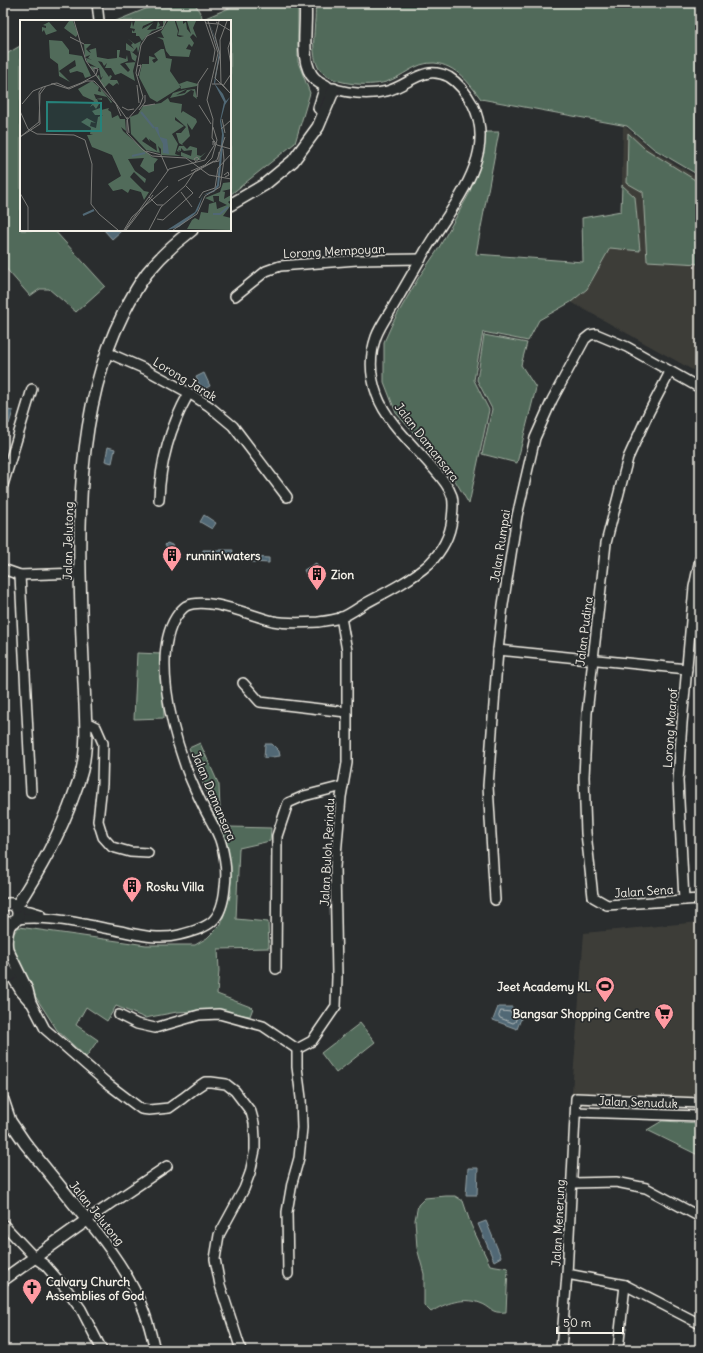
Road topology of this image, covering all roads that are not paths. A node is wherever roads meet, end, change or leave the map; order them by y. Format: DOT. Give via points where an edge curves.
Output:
graph roads {
  1 [pos="97,3"];
  2 [pos="306,3"];
  3 [pos="99,20"];
  4 [pos="315,79"];
  5 [pos="330,87"];
  6 [pos="313,124"];
  7 [pos="304,146"];
  8 [pos="231,204"];
  9 [pos="191,231"];
  10 [pos="421,259"];
  11 [pos="235,296"];
  12 [pos="106,352"];
  13 [pos="668,376"];
  14 [pos="700,388"];
  15 [pos="32,389"];
  16 [pos="189,393"];
  17 [pos="3,486"];
  18 [pos="287,497"];
  19 [pos="159,500"];
  20 [pos="700,559"];
  21 [pos="3,569"];
  22 [pos="80,573"];
  23 [pos="20,575"];
  24 [pos="341,617"];
  25 [pos="498,650"];
  26 [pos="592,660"];
  27 [pos="687,669"];
  28 [pos="243,683"];
  29 [pos="346,712"];
  30 [pos="86,722"];
  31 [pos="343,786"];
  32 [pos="31,792"];
  33 [pos="148,853"];
  34 [pos="593,897"];
  35 [pos="700,899"];
  36 [pos="495,900"];
  37 [pos="684,900"];
  38 [pos="9,916"];
  39 [pos="3,962"];
  40 [pos="276,969"];
  41 [pos="7,976"];
  42 [pos="31,1002"];
  43 [pos="119,1015"];
  44 [pos="297,1049"];
  45 [pos="576,1098"];
  46 [pos="3,1100"];
  47 [pos="681,1103"];
  48 [pos="700,1103"];
  49 [pos="576,1112"];
  50 [pos="681,1115"];
  51 [pos="700,1116"];
  52 [pos="167,1166"];
  53 [pos="572,1183"];
  54 [pos="700,1217"];
  55 [pos="87,1220"];
  56 [pos="3,1224"];
  57 [pos="35,1258"];
  58 [pos="288,1274"];
  59 [pos="567,1274"];
  60 [pos="3,1280"];
  61 [pos="625,1285"];
  62 [pos="700,1324"];
  63 [pos="102,1350"];
  64 [pos="155,1350"];
  65 [pos="241,1350"];
  66 [pos="561,1350"];
  67 [pos="618,1350"];
  1 -- 3 [label="street"];
  2 -- 4 [label="street" via="306,56 309,70"];
  4 -- 5 [label="street, Jalan Damansara"];
  4 -- 6 [label="street" via="317,98"];
  5 -- 6 [label="street"];
  5 -- 7 [label="street" via="318,127"];
  5 -- 10 [label="street, Jalan Damansara" via="362,94 379,93 397,88 422,74 434,72 447,76 469,97 478,122 480,142 477,155 462,193"];
  6 -- 7 [label="street"];
  7 -- 8 [label="street" via="293,161 264,185"];
  9 -- 12 [label="street, Jalan Jelutong" via="178,240 147,274 125,310"];
  10 -- 11 [label="street, Lorong Mempoyan" via="357,260 280,266 266,271"];
  10 -- 24 [label="street, Jalan Damansara" via="378,332 372,349 371,367 379,401 397,428 445,482 451,494 453,500 450,531 442,550 423,569"];
  12 -- 16 [label="street, Lorong Jarak"];
  12 -- 22 [label="street, Jalan Jelutong" via="95,393 86,446 80,515"];
  13 -- 14 [label="street, Jalan Rumpai"];
  13 -- 25 [label="street, Jalan Rumpai" via="627,347 596,334 585,339 552,400 536,438 516,516"];
  13 -- 26 [label="street, Jalan Pudina" via="628,458 606,543"];
  15 -- 17 [label="street"];
  16 -- 18 [label="street, Lorong Jarak" via="233,426"];
  16 -- 19 [label="street" via="178,412 167,444 159,478"];
  20 -- 27 [label="street, Lorong Maarof" via="694,587"];
  21 -- 23 [label="street"];
  22 -- 23 [label="street"];
  22 -- 30 [label="street, Jalan Jelutong"];
  23 -- 32 [label="street"];
  24 -- 29 [label="street, Jalan Buloh Perindu" via="347,651"];
  24 -- 38 [label="street, Jalan Damansara" via="320,622 284,622 220,605 200,604 186,606 178,613 172,624 166,660 171,718 184,762 220,840 225,862 224,903 220,914 210,924 168,938 60,920 30,911"];
  25 -- 26 [label="street"];
  25 -- 36 [label="street, Jalan Rumpai" via="488,786"];
  26 -- 27 [label="street"];
  26 -- 34 [label="street, Jalan Pudina" via="584,777 586,834"];
  27 -- 37 [label="street, Lorong Maarof" via="678,781"];
  28 -- 29 [label="street" via="260,702"];
  29 -- 31 [label="street, Jalan Buloh Perindu" via="347,763"];
  30 -- 33 [label="street" via="96,727 103,743 98,821 103,837 112,847"];
  30 -- 38 [label="street, Jalan Jelutong" via="82,770 67,815 43,864"];
  31 -- 40 [label="street" via="288,803 277,836"];
  31 -- 44 [label="street, Jalan Buloh Perindu" via="335,867 336,1006 312,1041"];
  34 -- 37 [label="street, Jalan Sena" via="607,905"];
  35 -- 37 [label="street, Jalan Sena"];
  38 -- 42 [label="street" via="8,949 28,990"];
  39 -- 41 [label="street"];
  41 -- 42 [label="street"];
  42 -- 65 [label="street" via="45,1029 108,1084 142,1109 169,1108 205,1082 211,1082 226,1084 251,1112 255,1150 250,1173 219,1235 215,1259 220,1285"];
  43 -- 44 [label="street" via="137,1024 155,1028 199,1015 219,1014 263,1026"];
  44 -- 58 [label="street" via="302,1128 299,1158 287,1212"];
  45 -- 47 [label="street, Jalan Senuduk"];
  45 -- 49 [label="street, Jalan Menerung"];
  46 -- 55 [label="street, Jalan Jelutong" via="10,1121 25,1143"];
  47 -- 48 [label="street, Jalan Senuduk"];
  47 -- 50 [label="street"];
  49 -- 50 [label="street, Jalan Senuduk"];
  49 -- 53 [label="street, Jalan Menerung"];
  50 -- 51 [label="street, Jalan Senuduk"];
  52 -- 55 [label="street"];
  53 -- 54 [label="street" via="616,1182 646,1188"];
  53 -- 59 [label="street, Jalan Menerung"];
  55 -- 57 [label="street"];
  55 -- 64 [label="street, Jalan Jelutong" via="109,1247 132,1283"];
  56 -- 57 [label="street"];
  57 -- 60 [label="street"];
  57 -- 63 [label="street" via="46,1265 81,1309"];
  59 -- 61 [label="street"];
  59 -- 66 [label="street, Jalan Menerung"];
  61 -- 62 [label="street"];
  61 -- 67 [label="street"];
}
